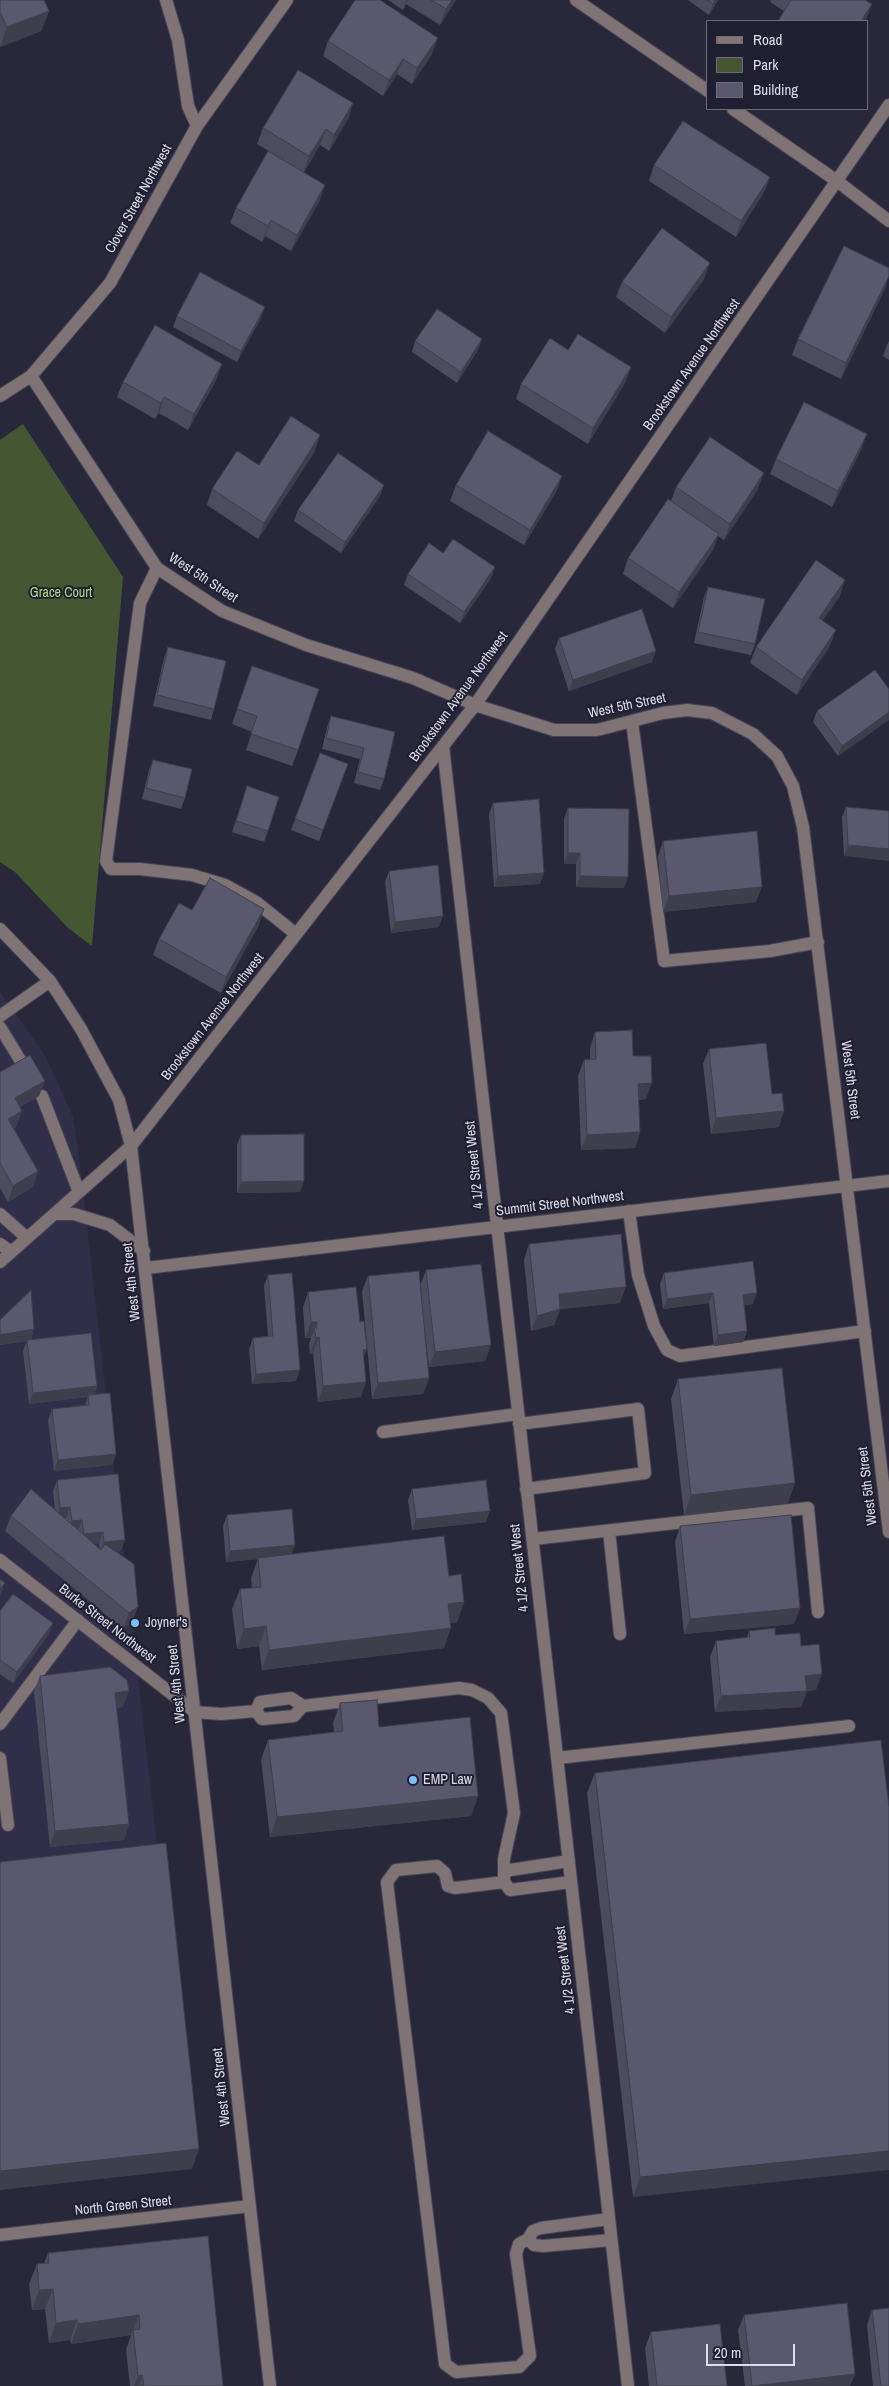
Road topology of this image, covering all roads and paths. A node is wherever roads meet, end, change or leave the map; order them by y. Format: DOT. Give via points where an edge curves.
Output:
graph roads {
  1 [pos="166,0"];
  2 [pos="287,0"];
  3 [pos="576,0"];
  4 [pos="706,90"];
  5 [pos="889,105"];
  6 [pos="734,110"];
  7 [pos="197,126"];
  8 [pos="837,181"];
  9 [pos="889,221"];
  10 [pos="31,376"];
  11 [pos="0,396"];
  12 [pos="157,568"];
  13 [pos="475,705"];
  14 [pos="632,722"];
  15 [pos="443,746"];
  16 [pos="0,928"];
  17 [pos="296,934"];
  18 [pos="818,942"];
  19 [pos="50,981"];
  20 [pos="0,1016"];
  21 [pos="0,1027"];
  22 [pos="25,1068"];
  23 [pos="42,1096"];
  24 [pos="131,1146"];
  25 [pos="889,1181"];
  26 [pos="848,1186"];
  27 [pos="79,1192"];
  28 [pos="629,1211"];
  29 [pos="0,1214"];
  30 [pos="54,1214"];
  31 [pos="497,1227"];
  32 [pos="26,1238"];
  33 [pos="5,1248"];
  34 [pos="144,1251"];
  35 [pos="0,1262"];
  36 [pos="146,1268"];
  37 [pos="865,1331"];
  38 [pos="519,1419"];
  39 [pos="383,1432"];
  40 [pos="526,1489"];
  41 [pos="609,1531"];
  42 [pos="889,1532"];
  43 [pos="532,1539"];
  44 [pos="0,1560"];
  45 [pos="818,1612"];
  46 [pos="78,1620"];
  47 [pos="620,1634"];
  48 [pos="302,1706"];
  49 [pos="256,1711"];
  50 [pos="195,1712"];
  51 [pos="0,1724"];
  52 [pos="848,1726"];
  53 [pos="0,1758"];
  54 [pos="557,1758"];
  55 [pos="8,1825"];
  56 [pos="569,1861"];
  57 [pos="506,1881"];
  58 [pos="571,1882"];
  59 [pos="250,2206"];
  60 [pos="609,2219"];
  61 [pos="0,2234"];
  62 [pos="528,2239"];
  63 [pos="611,2240"];
  64 [pos="270,2386"];
  65 [pos="628,2386"];
  1 -- 7 [label="street" via="178,40 188,106"];
  2 -- 7 [label="street, Clover Street Northwest"];
  3 -- 4 [label="street"];
  5 -- 8 [label="street, Brookstown Avenue Northwest"];
  6 -- 8 [label="street"];
  7 -- 10 [label="street, Clover Street Northwest" via="110,283"];
  8 -- 9 [label="street"];
  8 -- 13 [label="street, Brookstown Avenue Northwest"];
  10 -- 11 [label="street, Clover Street Northwest"];
  10 -- 12 [label="street, West 5th Street"];
  12 -- 13 [label="street, West 5th Street" via="222,611 306,645 413,678"];
  12 -- 17 [label="street" via="140,603 106,861 112,869 192,875 224,884 256,902"];
  13 -- 14 [label="street, West 5th Street" via="554,730 597,730"];
  13 -- 15 [label="street, Brookstown Avenue Northwest"];
  14 -- 18 [label="street, West 5th Street" via="687,710 712,713 753,734 777,756 793,786 803,827"];
  14 -- 18 [label="street" via="664,961 770,951"];
  15 -- 17 [label="street, Brookstown Avenue Northwest"];
  15 -- 31 [label="street, 4 1/2 Street West"];
  16 -- 19 [label="street, West 4th Street"];
  17 -- 24 [label="street, Brookstown Avenue Northwest"];
  18 -- 26 [label="street, West 5th Street"];
  19 -- 20 [label="street"];
  19 -- 24 [label="street, West 4th Street" via="81,1029 119,1100"];
  21 -- 22 [label="street"];
  23 -- 27 [label="street"];
  24 -- 27 [label="street, Brookstown Avenue Northwest"];
  24 -- 34 [label="street, West 4th Street"];
  25 -- 26 [label="street, Summit Street Northwest"];
  26 -- 28 [label="street, Summit Street Northwest"];
  26 -- 37 [label="street, West 5th Street"];
  27 -- 30 [label="street, Brookstown Avenue Northwest"];
  28 -- 31 [label="street, Summit Street Northwest"];
  28 -- 37 [label="street" via="638,1275 654,1326 667,1350 680,1356"];
  29 -- 32 [label="street"];
  30 -- 32 [label="street, Brookstown Avenue Northwest"];
  30 -- 34 [label="street" via="74,1214 110,1225"];
  31 -- 36 [label="street, Summit Street Northwest"];
  31 -- 38 [label="street, 4 1/2 Street West"];
  32 -- 33 [label="street, Brookstown Avenue Northwest"];
  33 -- 35 [label="street, Brookstown Avenue Northwest"];
  34 -- 36 [label="street, West 4th Street"];
  36 -- 50 [label="street, West 4th Street"];
  37 -- 42 [label="street, West 5th Street"];
  38 -- 39 [label="street"];
  38 -- 40 [label="street, 4 1/2 Street West"];
  38 -- 40 [label="street" via="638,1409 644,1473"];
  40 -- 43 [label="street, 4 1/2 Street West"];
  41 -- 43 [label="street"];
  41 -- 45 [label="street" via="808,1508"];
  41 -- 47 [label="street"];
  43 -- 54 [label="street, 4 1/2 Street West"];
  44 -- 46 [label="street, Burke Street Northwest"];
  46 -- 50 [label="street, Burke Street Northwest"];
  46 -- 51 [label="street"];
  48 -- 49 [label="street" via="291,1698 260,1702"];
  48 -- 49 [label="street" via="294,1716 262,1720"];
  48 -- 57 [label="street" via="459,1688 488,1698 501,1713 514,1813 504,1859"];
  49 -- 50 [label="street"];
  50 -- 59 [label="street, West 4th Street"];
  52 -- 54 [label="street"];
  53 -- 55 [label="street"];
  54 -- 56 [label="street, 4 1/2 Street West"];
  56 -- 57 [label="street"];
  56 -- 58 [label="street, 4 1/2 Street West"];
  57 -- 58 [label="street"];
  57 -- 62 [label="street" via="455,1888 448,1886 445,1873 437,1866 396,1870 387,1882 446,2364 456,2372 520,2367 530,2356 516,2254 519,2244"];
  58 -- 60 [label="street, 4 1/2 Street West"];
  59 -- 61 [label="street, North Green Street"];
  59 -- 64 [label="street, West 4th Street"];
  60 -- 62 [label="street" via="541,2228 533,2231"];
  60 -- 63 [label="street, 4 1/2 Street West"];
  62 -- 63 [label="street" via="534,2245 543,2246"];
  63 -- 65 [label="street, 4 1/2 Street West"];
}
